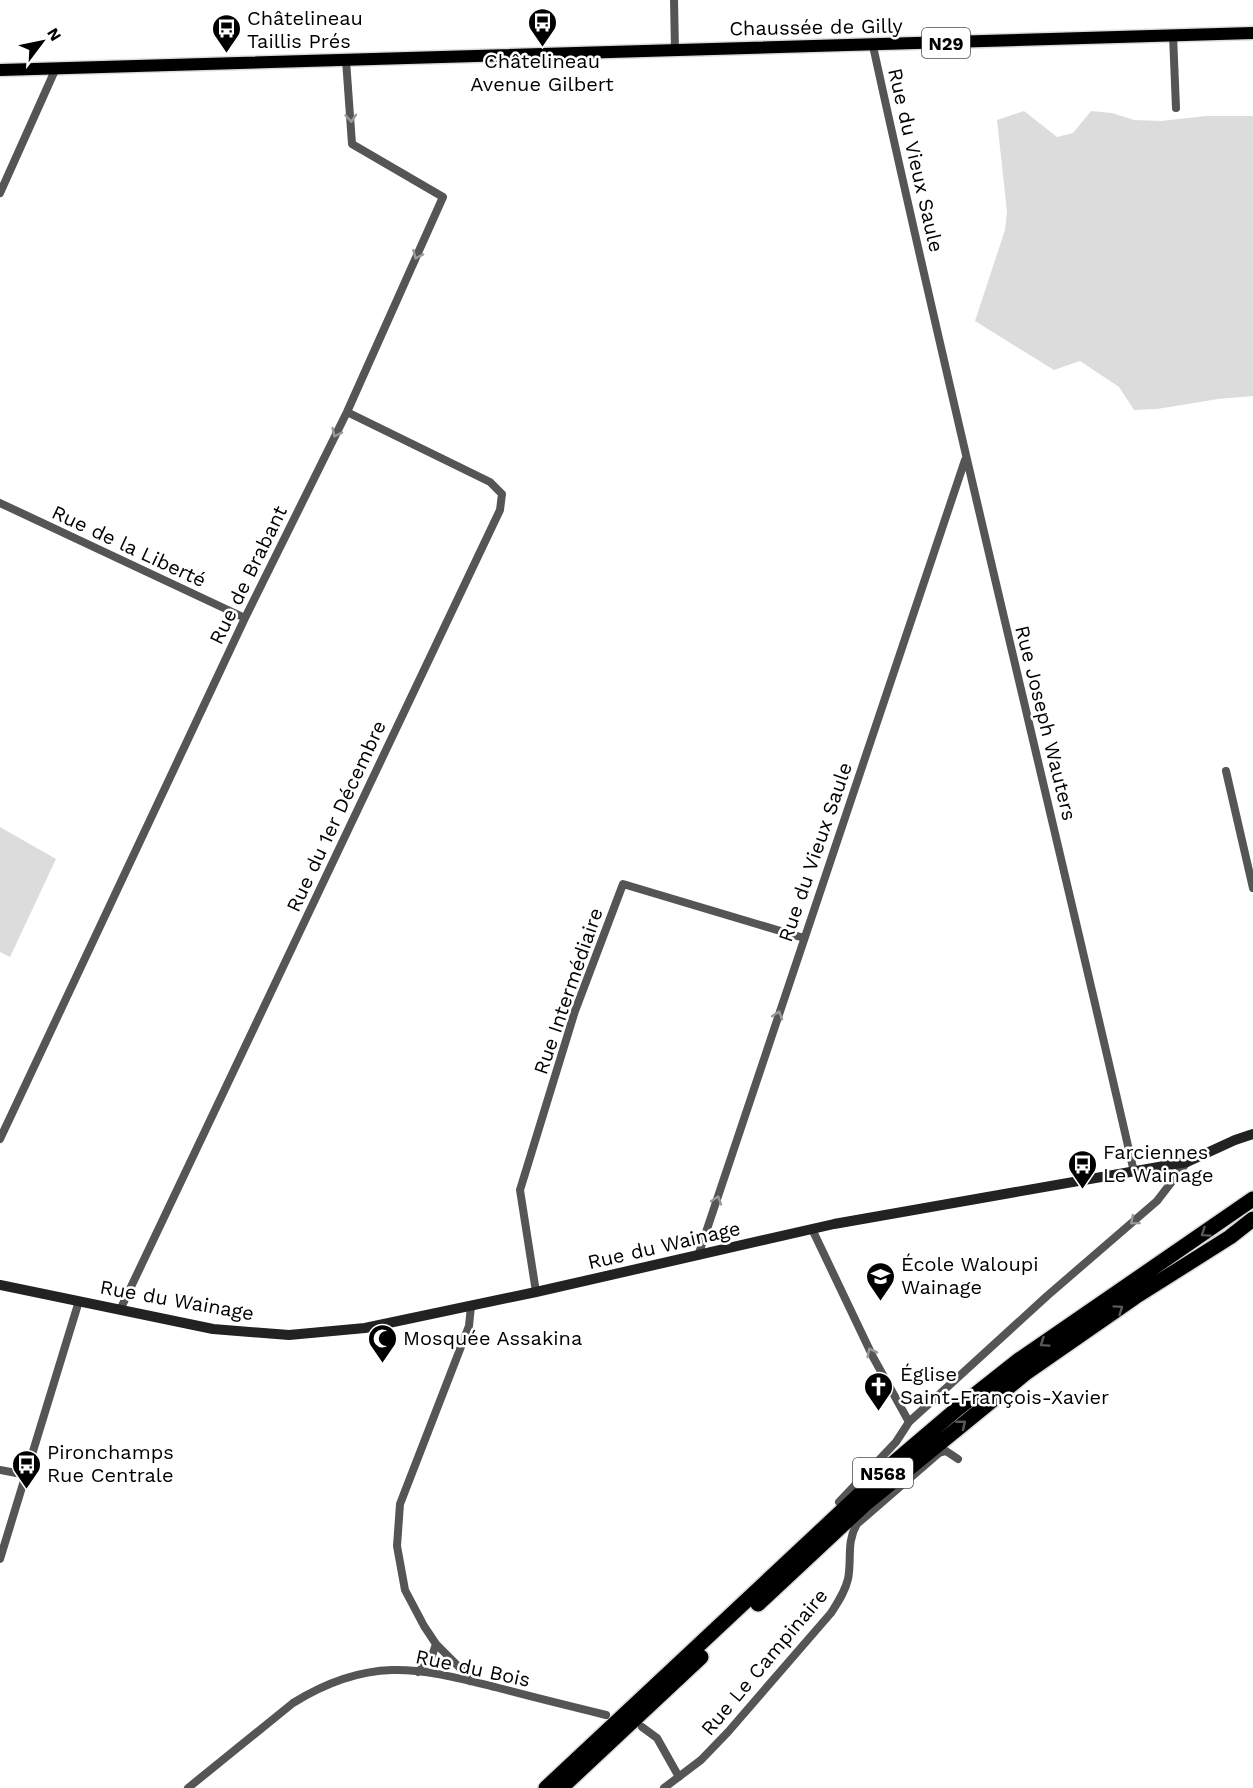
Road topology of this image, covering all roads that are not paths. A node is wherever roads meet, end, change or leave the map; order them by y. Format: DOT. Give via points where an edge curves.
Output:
graph roads {
  1 [pos="674,0"];
  2 [pos="1253,33"];
  3 [pos="1173,35"];
  4 [pos="873,46"];
  5 [pos="675,50"];
  6 [pos="346,60"];
  7 [pos="56,68"];
  8 [pos="0,70"];
  9 [pos="1176,108"];
  10 [pos="0,193"];
  11 [pos="926,282"];
  12 [pos="347,412"];
  13 [pos="965,459"];
  14 [pos="0,503"];
  15 [pos="245,618"];
  16 [pos="1226,771"];
  17 [pos="1253,888"];
  18 [pos="804,938"];
  19 [pos="1253,1134"];
  20 [pos="0,1139"];
  21 [pos="1187,1162"];
  22 [pos="1134,1172"];
  23 [pos="1253,1199"];
  24 [pos="1253,1219"];
  25 [pos="812,1229"];
  26 [pos="698,1256"];
  27 [pos="0,1285"];
  28 [pos="536,1292"];
  29 [pos="79,1301"];
  30 [pos="471,1306"];
  31 [pos="120,1310"];
  32 [pos="909,1422"];
  33 [pos="958,1459"];
  34 [pos="0,1470"];
  35 [pos="27,1475"];
  36 [pos="839,1502"];
  37 [pos="0,1559"];
  38 [pos="436,1644"];
  39 [pos="418,1671"];
  40 [pos="470,1681"];
  41 [pos="606,1715"];
  42 [pos="642,1727"];
  43 [pos="679,1777"];
  44 [pos="188,1788"];
  45 [pos="546,1788"];
  46 [pos="561,1788"];
  47 [pos="664,1788"];
  1 -- 5 [label="street"];
  2 -- 3 [label="main road, Chaussée de Gilly / N29"];
  3 -- 4 [label="main road, Chaussée de Gilly / N29"];
  3 -- 9 [label="street"];
  4 -- 5 [label="main road, Chaussée de Gilly / N29"];
  4 -- 11 [label="street, Rue du Vieux Saule"];
  5 -- 6 [label="main road, Chaussée de Gilly / N29"];
  6 -- 7 [label="main road, N29"];
  6 -- 12 [label="street, Rue de Brabant, one-way" via="352,144 443,197"];
  7 -- 8 [label="main road, N29"];
  7 -- 10 [label="street"];
  11 -- 13 [label="street, Rue Joseph Wauters"];
  12 -- 15 [label="street, Rue de Brabant, one-way"];
  12 -- 31 [label="street, Rue du 1er Décembre" via="490,482 502,494 500,510"];
  13 -- 18 [label="street, Rue du Vieux Saule"];
  13 -- 22 [label="street, Rue Joseph Wauters"];
  14 -- 15 [label="street, Rue de la Liberté"];
  15 -- 20 [label="street, Rue de Brabant"];
  16 -- 17 [label="street"];
  26 -- 18 [label="street, Rue du Vieux Saule, one-way"];
  18 -- 28 [label="street, Rue Intermédiaire" via="624,885 574,1011 520,1190"];
  19 -- 21 [label="street, Rue du Wainage"];
  21 -- 22 [label="street, Rue du Wainage"];
  21 -- 32 [label="street, one-way" via="1157,1202"];
  22 -- 25 [label="street, Rue du Wainage"];
  23 -- 45 [label="highway, N568, one-way" via="1019,1360 957,1408"];
  46 -- 24 [label="highway, N568, one-way" via="915,1462 1027,1372"];
  25 -- 26 [label="street, Rue du Wainage"];
  32 -- 25 [label="street, one-way" via="873,1358"];
  26 -- 28 [label="street, Rue du Wainage"];
  27 -- 29 [label="street, Rue du Wainage"];
  28 -- 30 [label="street, Rue du Wainage"];
  29 -- 31 [label="street, Rue du Wainage"];
  29 -- 35 [label="street"];
  30 -- 31 [label="street, Rue du Wainage" via="366,1328 290,1335 213,1329"];
  30 -- 38 [label="street" via="470,1326 400,1504 397,1546 405,1590"];
  32 -- 36 [label="street" via="896,1442"];
  33 -- 43 [label="street, Rue Le Campinaire" via="946,1451 939,1453 857,1524 850,1540 844,1593 831,1613 728,1732"];
  34 -- 35 [label="street"];
  35 -- 37 [label="street"];
  38 -- 39 [label="street" via="430,1659"];
  38 -- 40 [label="street"];
  39 -- 40 [label="street, Rue du Bois"];
  39 -- 44 [label="street, Rue du Bois" via="362,1675 311,1691"];
  40 -- 41 [label="street, Rue du Bois"];
  42 -- 43 [label="street" via="657,1738"];
  43 -- 47 [label="street, Rue Le Campinaire"];
}
